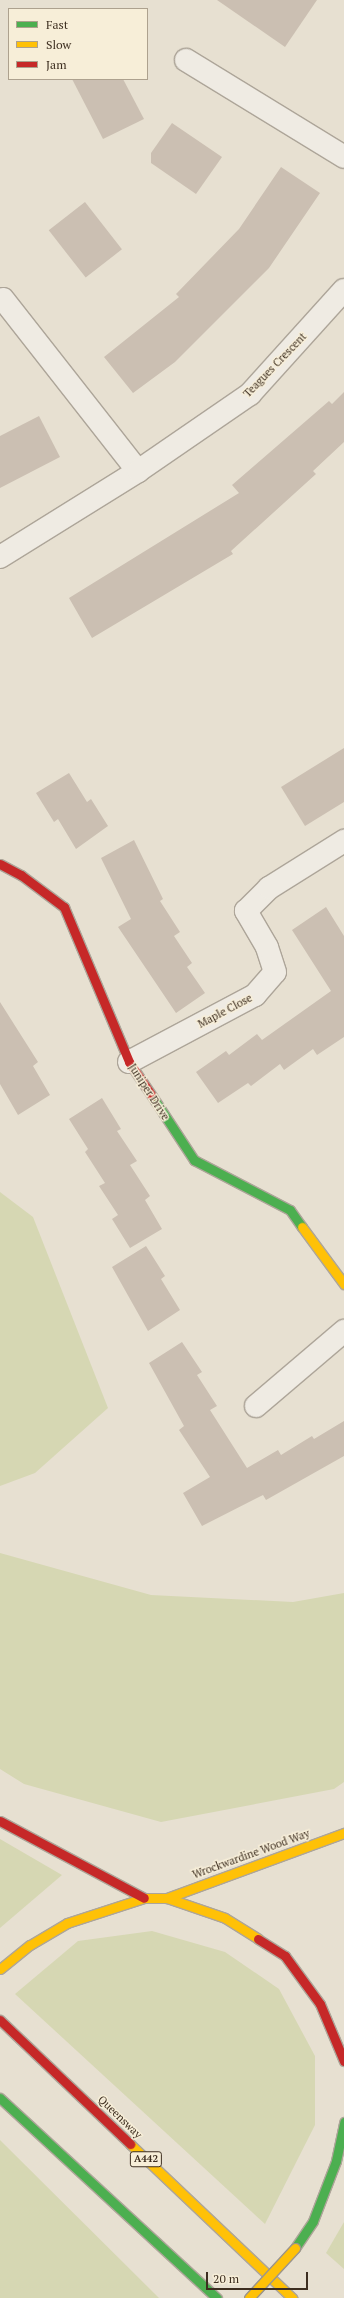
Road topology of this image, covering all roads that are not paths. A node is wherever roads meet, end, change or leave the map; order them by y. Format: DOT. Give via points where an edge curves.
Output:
graph roads {
  1 [pos="186,60"];
  2 [pos="344,157"];
  3 [pos="344,290"];
  4 [pos="3,299"];
  5 [pos="138,471"];
  6 [pos="0,556"];
  7 [pos="344,841"];
  8 [pos="0,864"];
  9 [pos="129,1062"];
  10 [pos="344,1284"];
  11 [pos="344,1331"];
  12 [pos="256,1406"];
  13 [pos="0,1821"];
  14 [pos="344,1833"];
  15 [pos="144,1898"];
  16 [pos="167,1898"];
  17 [pos="0,1969"];
  18 [pos="0,2020"];
  19 [pos="344,2061"];
  20 [pos="0,2098"];
  21 [pos="344,2122"];
  22 [pos="217,2298"];
  23 [pos="250,2298"];
  24 [pos="292,2298"];
  1 -- 2 [label="street"];
  3 -- 5 [label="street, Teagues Crescent" via="250,394"];
  4 -- 5 [label="street"];
  5 -- 6 [label="street, Teagues Crescent"];
  7 -- 9 [label="street, Maple Close" via="270,888 246,911 266,947 275,972 255,994"];
  8 -- 9 [label="main road, Juniper Drive" via="21,875 64,907"];
  9 -- 10 [label="main road, Juniper Drive" via="194,1160 290,1210"];
  11 -- 12 [label="street"];
  13 -- 15 [label="main road"];
  14 -- 16 [label="main road, Wrockwardine Wood Way"];
  15 -- 16 [label="main road"];
  15 -- 17 [label="main road" via="67,1922 30,1945"];
  16 -- 19 [label="main road" via="225,1918 285,1956 320,2004"];
  18 -- 24 [label="main road, Queensway / A442"];
  20 -- 22 [label="main road"];
  21 -- 23 [label="main road, bridge" via="336,2161 313,2221 295,2248"];
}
